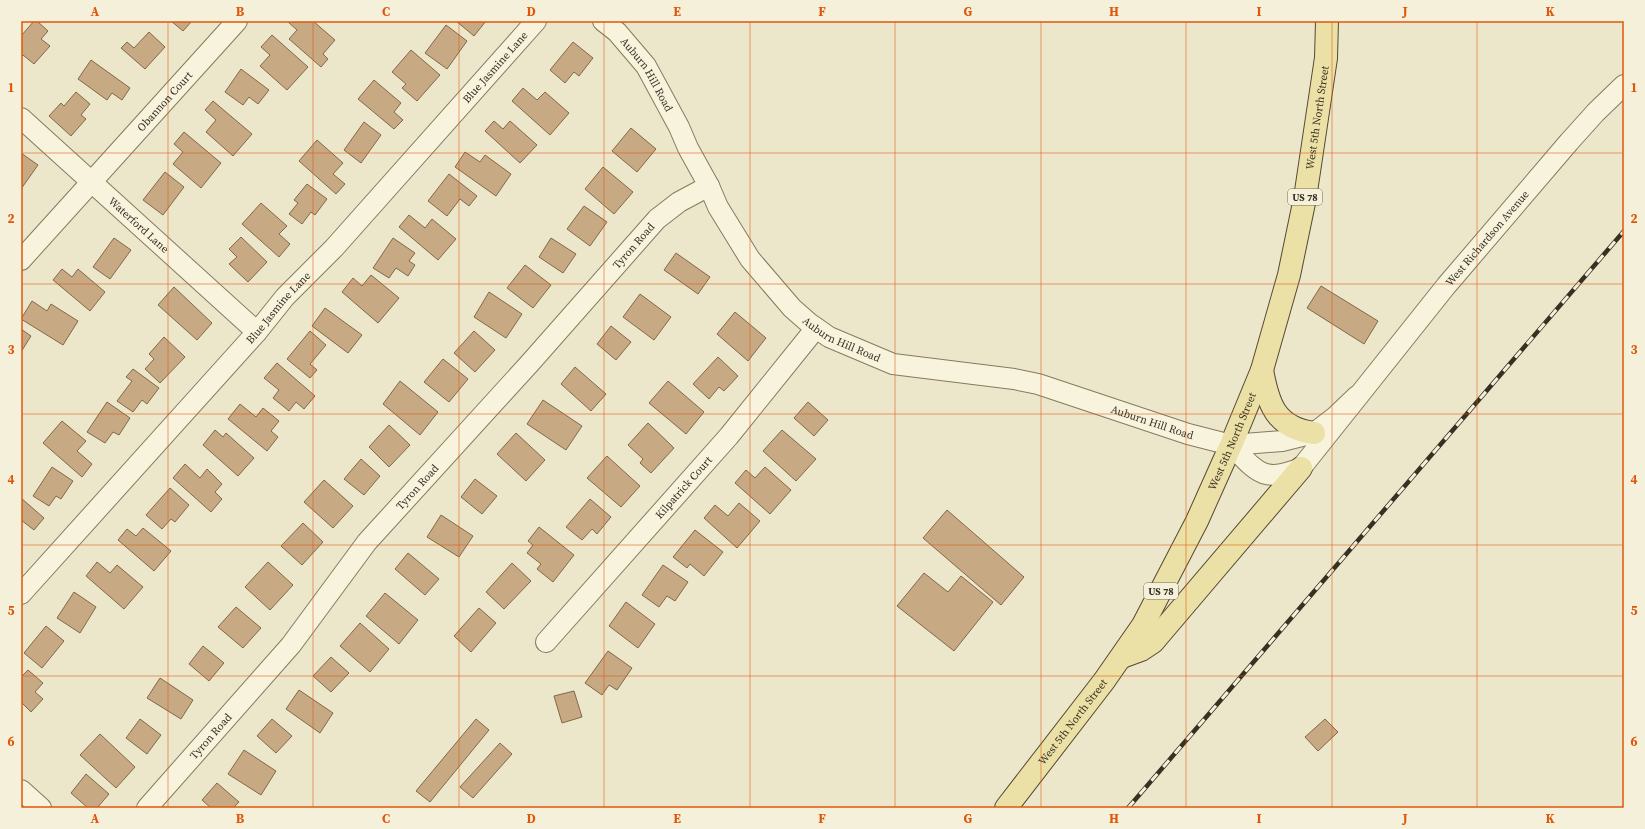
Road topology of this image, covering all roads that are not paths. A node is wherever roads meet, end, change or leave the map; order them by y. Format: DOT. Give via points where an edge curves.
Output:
graph roads {
  1 [pos="238,21"];
  2 [pos="536,21"];
  3 [pos="603,21"];
  4 [pos="1327,21"];
  5 [pos="1624,85"];
  6 [pos="21,118"];
  7 [pos="92,181"];
  8 [pos="709,186"];
  9 [pos="21,260"];
  10 [pos="816,328"];
  11 [pos="257,332"];
  12 [pos="1262,370"];
  13 [pos="1357,396"];
  14 [pos="1314,433"];
  15 [pos="1230,445"];
  16 [pos="1301,468"];
  17 [pos="21,594"];
  18 [pos="546,642"];
  19 [pos="1121,657"];
  20 [pos="21,790"];
  21 [pos="41,808"];
  22 [pos="146,808"];
  23 [pos="1006,808"];
  1 -- 7 [label="street, Obannon Court"];
  2 -- 11 [label="street, Blue Jasmine Lane" via="334,248 285,297"];
  3 -- 8 [label="street, Auburn Hill Road" via="617,32 646,66"];
  4 -- 12 [label="main road, West 5th North Street / US 78" via="1326,58 1305,198 1289,275"];
  5 -- 13 [label="street, West Richardson Avenue" via="1569,142 1446,286"];
  6 -- 7 [label="street, Waterford Lane"];
  7 -- 9 [label="street, Obannon Court"];
  7 -- 11 [label="street, Waterford Lane"];
  8 -- 10 [label="street, Auburn Hill Road" via="718,207 750,259 792,308"];
  8 -- 22 [label="street, Tyron Road" via="679,202 657,219 367,542 291,645"];
  10 -- 15 [label="street, Auburn Hill Road" via="829,337 894,364 1038,384 1188,434"];
  10 -- 18 [label="street, Kilpatrick Court" via="729,436"];
  11 -- 17 [label="street, Blue Jasmine Lane"];
  12 -- 14 [label="main road" via="1270,402 1280,418 1300,431"];
  12 -- 15 [label="main road, West 5th North Street / US 78"];
  13 -- 14 [label="street, West Richardson Avenue"];
  13 -- 16 [label="street, West Richardson Avenue"];
  14 -- 15 [label="street, West Richardson Avenue" via="1282,441"];
  15 -- 16 [label="street" via="1257,471 1264,474 1280,476"];
  15 -- 19 [label="main road, West 5th North Street / US 78" via="1182,551 1143,625"];
  16 -- 19 [label="main road" via="1153,642 1141,650"];
  19 -- 23 [label="main road, West 5th North Street / US 78"];
  20 -- 21 [label="street"];
}
